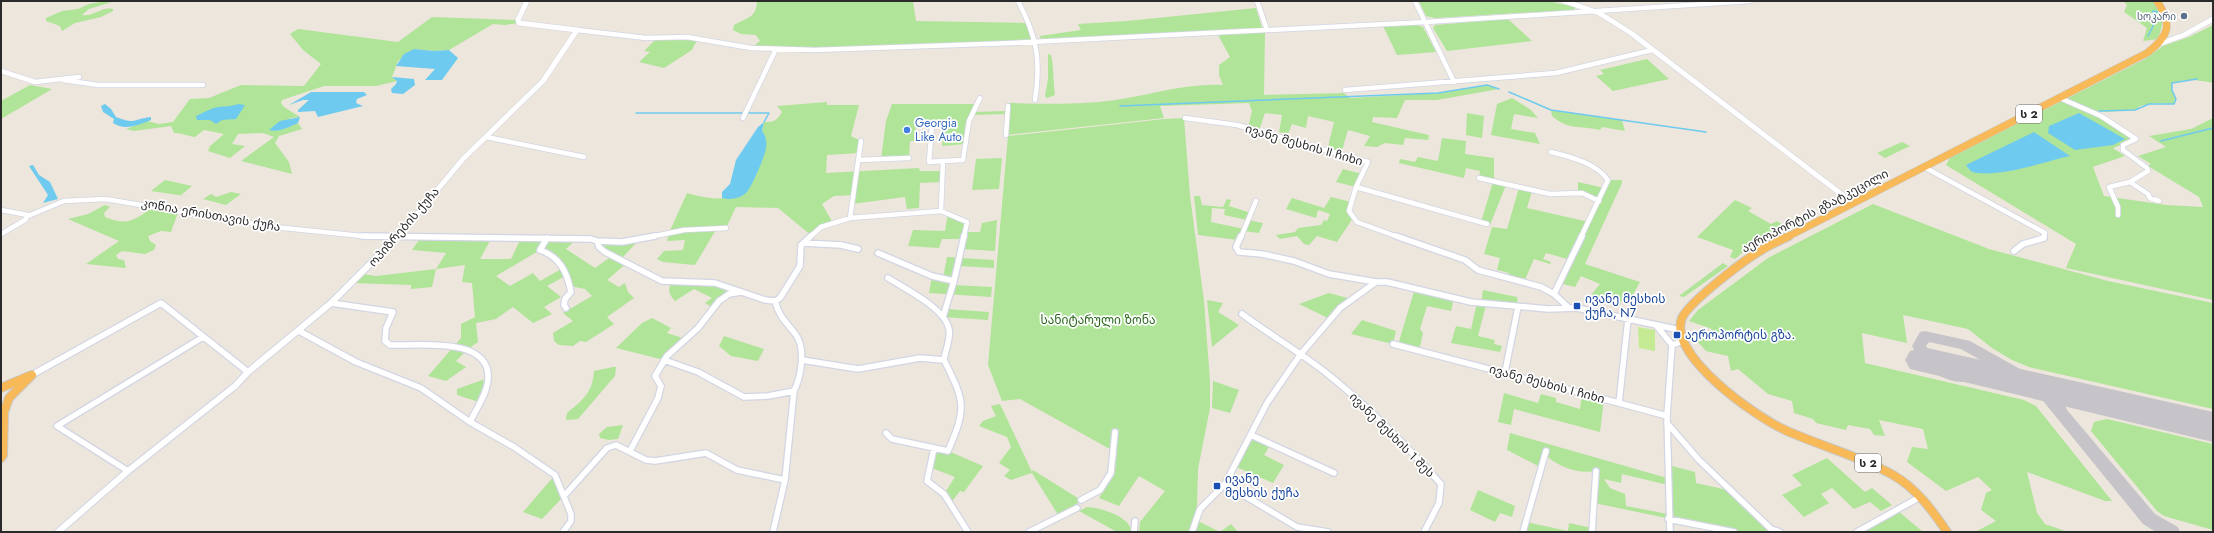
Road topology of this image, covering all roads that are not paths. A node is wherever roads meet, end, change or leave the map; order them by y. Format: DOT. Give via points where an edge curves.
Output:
graph roads {
  1 [pos="527,1"];
  2 [pos="1018,1"];
  3 [pos="1257,1"];
  4 [pos="1416,1"];
  5 [pos="1564,1"];
  6 [pos="1655,1"];
  7 [pos="1750,1"];
  8 [pos="2157,1"];
  9 [pos="1660,7"];
  10 [pos="1593,11"];
  11 [pos="2213,20"];
  12 [pos="1426,22"];
  13 [pos="577,30"];
  14 [pos="1267,30"];
  15 [pos="1036,42"];
  16 [pos="2162,42"];
  17 [pos="776,49"];
  18 [pos="1652,50"];
  19 [pos="1,71"];
  20 [pos="79,77"];
  21 [pos="63,80"];
  22 [pos="1454,82"];
  23 [pos="203,85"];
  24 [pos="1346,90"];
  25 [pos="980,98"];
  26 [pos="2060,98"];
  27 [pos="1035,100"];
  28 [pos="1008,106"];
  29 [pos="743,118"];
  30 [pos="1185,118"];
  31 [pos="932,125"];
  32 [pos="1006,135"];
  33 [pos="486,137"];
  34 [pos="861,141"];
  35 [pos="1551,152"];
  36 [pos="584,157"];
  37 [pos="910,158"];
  38 [pos="858,160"];
  39 [pos="943,161"];
  40 [pos="1924,168"];
  41 [pos="1479,178"];
  42 [pos="2130,182"];
  43 [pos="1356,187"];
  44 [pos="1599,200"];
  45 [pos="1256,201"];
  46 [pos="2159,201"];
  47 [pos="1853,203"];
  48 [pos="1,210"];
  49 [pos="941,211"];
  50 [pos="2118,215"];
  51 [pos="28,216"];
  52 [pos="850,218"];
  53 [pos="1487,224"];
  54 [pos="726,228"];
  55 [pos="1,234"];
  56 [pos="397,237"];
  57 [pos="547,238"];
  58 [pos="597,241"];
  59 [pos="804,243"];
  60 [pos="858,249"];
  61 [pos="2014,251"];
  62 [pos="878,253"];
  63 [pos="888,278"];
  64 [pos="954,281"];
  65 [pos="1376,282"];
  66 [pos="742,292"];
  67 [pos="1554,294"];
  68 [pos="775,300"];
  69 [pos="331,303"];
  70 [pos="1518,307"];
  71 [pos="1568,307"];
  72 [pos="566,308"];
  73 [pos="1242,314"];
  74 [pos="943,317"];
  75 [pos="1628,320"];
  76 [pos="1656,325"];
  77 [pos="1680,330"];
  78 [pos="299,331"];
  79 [pos="203,337"];
  80 [pos="1683,341"];
  81 [pos="1393,344"];
  82 [pos="1672,345"];
  83 [pos="1300,355"];
  84 [pos="664,360"];
  85 [pos="802,360"];
  86 [pos="944,360"];
  87 [pos="248,372"];
  88 [pos="1505,372"];
  89 [pos="32,375"];
  90 [pos="2,390"];
  91 [pos="794,391"];
  92 [pos="1619,403"];
  93 [pos="1667,419"];
  94 [pos="470,422"];
  95 [pos="1115,432"];
  96 [pos="886,433"];
  97 [pos="1251,435"];
  98 [pos="934,448"];
  99 [pos="630,451"];
  100 [pos="1546,451"];
  101 [pos="1,458"];
  102 [pos="128,471"];
  103 [pos="1596,471"];
  104 [pos="1334,473"];
  105 [pos="785,480"];
  106 [pos="1225,484"];
  107 [pos="564,496"];
  108 [pos="1920,497"];
  109 [pos="1081,500"];
  110 [pos="1077,508"];
  111 [pos="1668,519"];
  112 [pos="1135,521"];
  113 [pos="1770,531"];
  114 [pos="58,532"];
  115 [pos="563,532"];
  116 [pos="773,532"];
  117 [pos="968,532"];
  118 [pos="1029,532"];
  119 [pos="1134,532"];
  120 [pos="1192,532"];
  121 [pos="1328,532"];
  122 [pos="1424,532"];
  123 [pos="1524,532"];
  124 [pos="1592,532"];
  125 [pos="1670,532"];
  126 [pos="1734,532"];
  127 [pos="1780,532"];
  128 [pos="1857,532"];
  129 [pos="1947,532"];
  1 -- 13 [label="street" via="519,23"];
  2 -- 15 [label="street" via="1034,30"];
  3 -- 14 [label="street"];
  4 -- 12 [label="street"];
  5 -- 10 [label="street"];
  6 -- 9 [label="street"];
  7 -- 9 [label="street"];
  8 -- 16 [label="highway" via="2168,21"];
  9 -- 10 [label="street"];
  10 -- 12 [label="street"];
  10 -- 18 [label="street" via="1613,21"];
  11 -- 16 [label="street" via="2184,35"];
  12 -- 14 [label="street"];
  12 -- 22 [label="street"];
  13 -- 17 [label="street" via="646,38 687,37 733,46"];
  13 -- 33 [label="street, ოპიზრების ქუჩა" via="543,81"];
  14 -- 15 [label="street"];
  15 -- 17 [label="street" via="815,50"];
  15 -- 27 [label="street" via="1039,73"];
  16 -- 26 [label="highway, აეროპორტის გზატკეცილი / ს 2" via="2147,53"];
  17 -- 29 [label="street"];
  18 -- 22 [label="street" via="1556,73"];
  18 -- 47 [label="street"];
  19 -- 21 [label="street" via="35,82"];
  20 -- 21 [label="street"];
  21 -- 23 [label="street" via="98,85"];
  22 -- 24 [label="street"];
  25 -- 39 [label="street" via="968,121 963,160"];
  26 -- 40 [label="highway, აეროპორტის გზატკეცილი / ს 2"];
  26 -- 42 [label="street" via="2101,116 2136,139 2123,145 2123,150 2148,171"];
  28 -- 32 [label="street"];
  30 -- 43 [label="street, ივანე მესხის II ჩიხი" via="1237,126 1368,162"];
  31 -- 39 [label="street" via="929,162"];
  33 -- 36 [label="street"];
  33 -- 56 [label="street, ოპიზრების ქუჩა" via="463,159"];
  34 -- 38 [label="street"];
  35 -- 44 [label="street" via="1576,159 1606,176 1608,180"];
  37 -- 38 [label="street"];
  38 -- 52 [label="street"];
  39 -- 49 [label="street"];
  40 -- 47 [label="highway, აეროპორტის გზატკეცილი / ს 2"];
  40 -- 61 [label="street" via="2045,233 2044,238 2023,244"];
  41 -- 44 [label="street" via="1550,194 1582,193"];
  42 -- 46 [label="street" via="2150,198"];
  42 -- 50 [label="street" via="2109,187 2118,207"];
  43 -- 53 [label="street"];
  43 -- 67 [label="street, ივანე მესხის II ჩიხი" via="1349,211 1357,222 1465,260 1478,270 1541,287"];
  44 -- 67 [label="street"];
  45 -- 65 [label="street" via="1236,247 1239,252 1294,261 1329,274"];
  47 -- 77 [label="highway, აეროპორტის გზატკეცილი / ს 2" via="1742,262 1695,301 1682,318"];
  48 -- 51 [label="street"];
  49 -- 52 [label="street"];
  49 -- 64 [label="street" via="967,222"];
  51 -- 55 [label="street, კოწია ერისთავის ქუჩა"];
  51 -- 56 [label="street, კოწია ერისთავის ქუჩა" via="64,201 105,199 274,227"];
  52 -- 59 [label="street" via="821,228"];
  54 -- 58 [label="street, კოწია ერისთავის ქუჩა" via="684,230 622,242"];
  56 -- 57 [label="street, კოწია ერისთავის ქუჩა"];
  56 -- 69 [label="street, ოპიზრების ქუჩა"];
  57 -- 58 [label="street, კოწია ერისთავის ქუჩა"];
  57 -- 72 [label="street" via="540,250 550,252 558,258 567,275 571,292 565,299"];
  58 -- 66 [label="street" via="605,252 662,281 714,282"];
  59 -- 60 [label="street" via="842,245"];
  59 -- 68 [label="street" via="800,247 800,266 780,298"];
  62 -- 64 [label="street" via="932,276"];
  63 -- 74 [label="street" via="924,301"];
  64 -- 74 [label="street"];
  65 -- 70 [label="street" via="1400,285 1471,302"];
  65 -- 83 [label="street" via="1340,308"];
  66 -- 68 [label="street" via="765,300"];
  66 -- 84 [label="street" via="730,293 717,302 699,328"];
  67 -- 71 [label="street, ივანე მესხის II ჩიხი"];
  68 -- 85 [label="street" via="779,315 797,336"];
  69 -- 78 [label="street, ოპიზრების ქუჩა"];
  69 -- 94 [label="street" via="393,312 385,334 390,345 455,346 476,354 487,369 488,378"];
  70 -- 71 [label="street"];
  70 -- 88 [label="street"];
  71 -- 75 [label="street"];
  73 -- 83 [label="street, ივანე მესხის 1 შეს"];
  74 -- 86 [label="street" via="949,328"];
  75 -- 76 [label="street"];
  75 -- 92 [label="street, ივანე მესხის I ჩიხი"];
  76 -- 77 [label="street"];
  76 -- 82 [label="street"];
  77 -- 80 [label="highway, ს 2"];
  78 -- 87 [label="street, ოპიზრების ქუჩა"];
  78 -- 94 [label="street" via="356,362 421,388"];
  79 -- 87 [label="street"];
  79 -- 89 [label="street" via="176,313 160,303"];
  79 -- 102 [label="street" via="57,426"];
  80 -- 82 [label="street"];
  80 -- 108 [label="highway, ს 2" via="1710,377 1762,418 1895,476"];
  81 -- 88 [label="street, ივანე მესხის I ჩიხი"];
  82 -- 93 [label="street"];
  83 -- 97 [label="street" via="1267,403"];
  83 -- 122 [label="street, ივანე მესხის 1 შეს" via="1374,414 1441,484 1442,499"];
  84 -- 91 [label="street" via="698,372 744,397"];
  84 -- 99 [label="street" via="657,368 655,376 661,386 658,398"];
  85 -- 86 [label="street" via="858,369 920,358"];
  85 -- 91 [label="street" via="800,379"];
  86 -- 98 [label="street" via="963,398 964,411 948,451"];
  87 -- 102 [label="street, ოპიზრების ქუჩა" via="235,386"];
  88 -- 92 [label="street, ივანე მესხის I ჩიხი"];
  89 -- 90 [label="highway"];
  89 -- 101 [label="highway" via="9,398 4,412"];
  91 -- 105 [label="street"];
  92 -- 93 [label="street"];
  93 -- 111 [label="street"];
  93 -- 113 [label="street" via="1699,460"];
  94 -- 107 [label="street" via="514,447 555,475"];
  95 -- 109 [label="street" via="1111,473 1100,490"];
  96 -- 98 [label="street" via="892,439"];
  97 -- 104 [label="street"];
  97 -- 106 [label="street"];
  98 -- 117 [label="street" via="927,481 944,494"];
  99 -- 105 [label="street" via="646,460 655,461 706,453 737,470"];
  99 -- 107 [label="street" via="616,445 607,448"];
  100 -- 123 [label="street"];
  102 -- 114 [label="street, ოპიზრების ქუჩა"];
  103 -- 124 [label="street"];
  105 -- 116 [label="street"];
  106 -- 120 [label="street" via="1200,509"];
  106 -- 121 [label="street" via="1297,527"];
  107 -- 115 [label="street" via="571,521"];
  108 -- 128 [label="street"];
  108 -- 129 [label="highway, ს 2"];
  110 -- 118 [label="street"];
  111 -- 125 [label="street"];
  111 -- 126 [label="street"];
  112 -- 119 [label="street"];
  113 -- 127 [label="street"];
}
